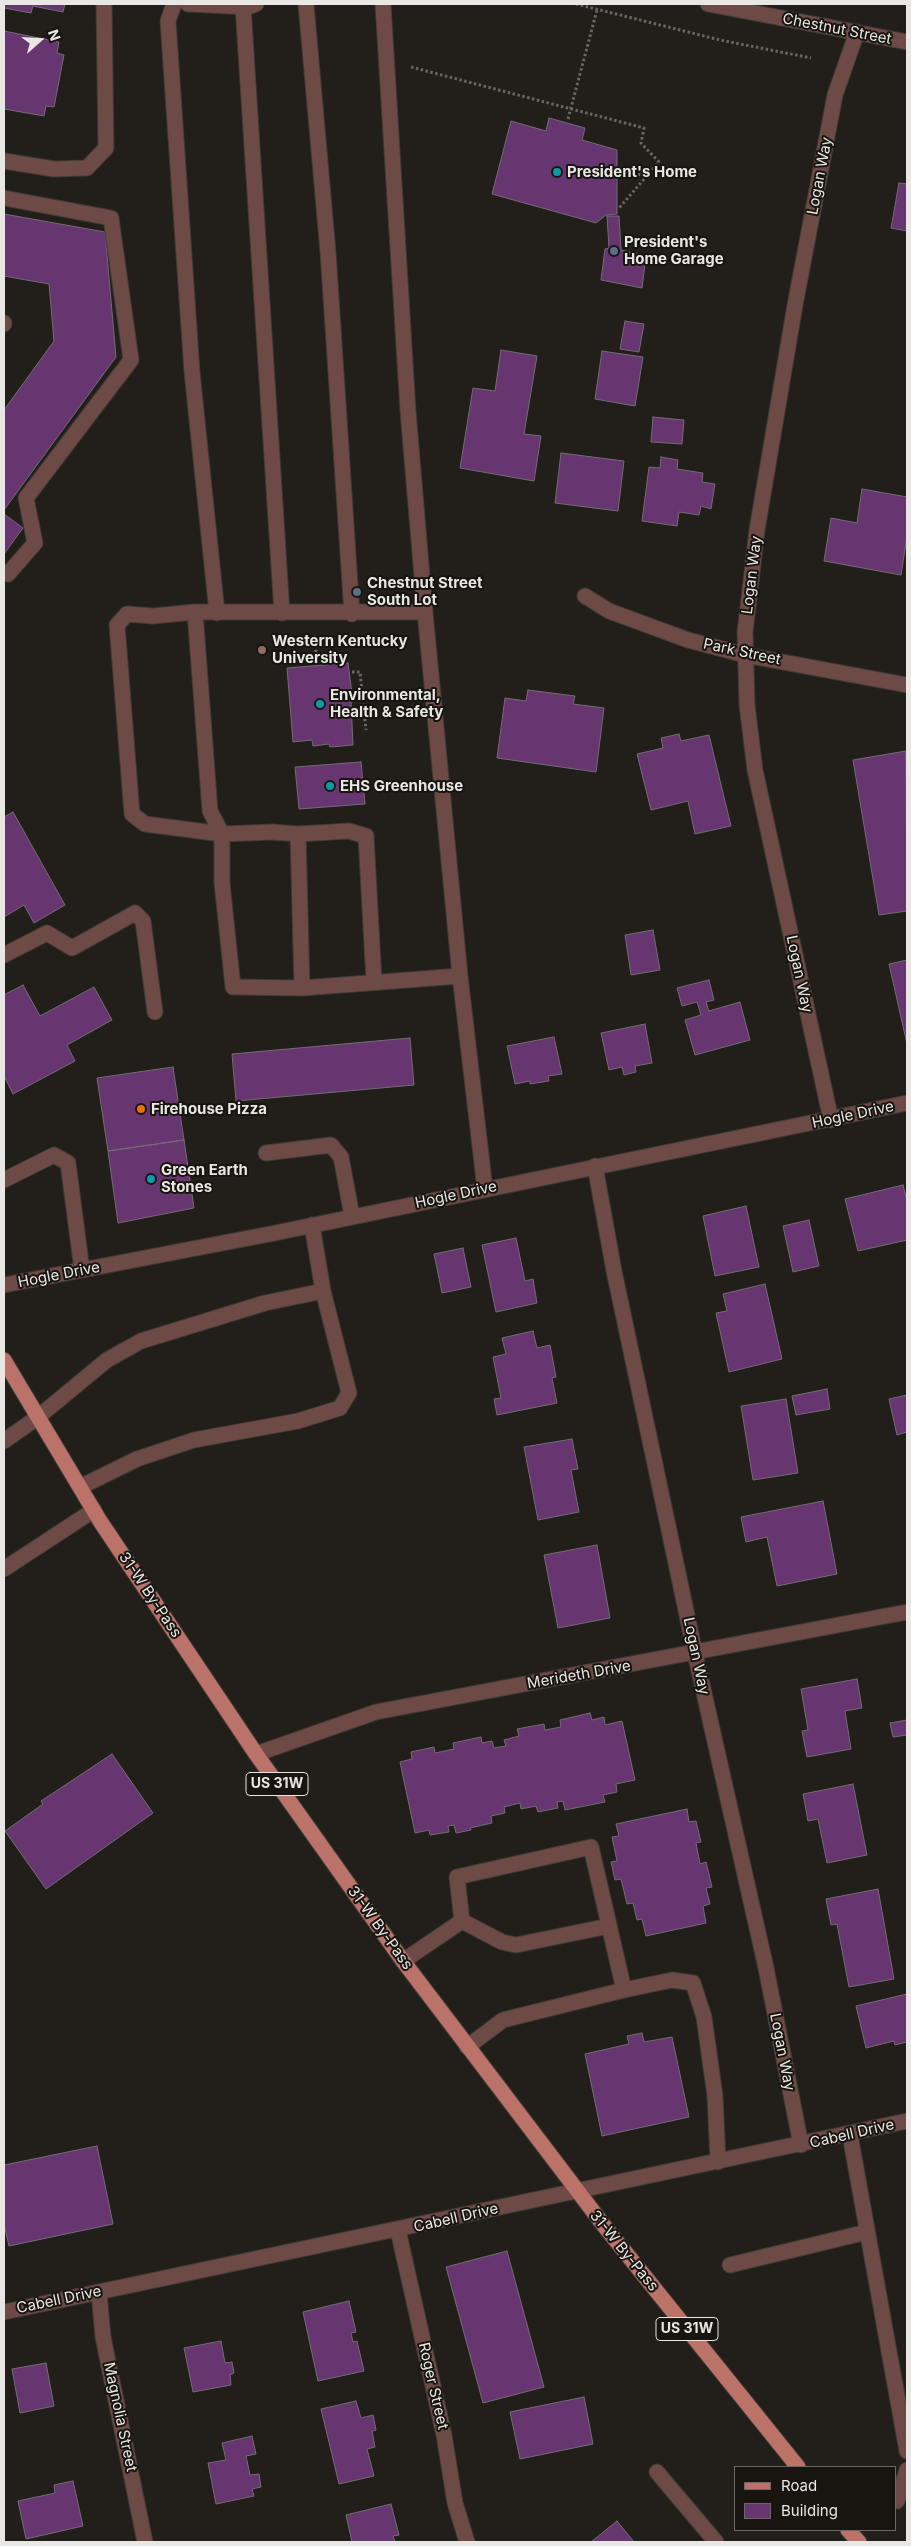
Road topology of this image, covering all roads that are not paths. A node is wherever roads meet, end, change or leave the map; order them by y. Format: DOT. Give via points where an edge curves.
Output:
graph roads {
  1 [pos="104,4"];
  2 [pos="174,4"];
  3 [pos="188,4"];
  4 [pos="306,4"];
  5 [pos="383,4"];
  6 [pos="708,4"];
  7 [pos="249,5"];
  8 [pos="857,32"];
  9 [pos="907,42"];
  10 [pos="4,161"];
  11 [pos="4,198"];
  12 [pos="4,572"];
  13 [pos="585,596"];
  14 [pos="195,612"];
  15 [pos="425,612"];
  16 [pos="217,613"];
  17 [pos="282,613"];
  18 [pos="352,614"];
  19 [pos="745,654"];
  20 [pos="907,684"];
  21 [pos="222,834"];
  22 [pos="298,834"];
  23 [pos="4,955"];
  24 [pos="460,976"];
  25 [pos="374,982"];
  26 [pos="302,988"];
  27 [pos="155,1012"];
  28 [pos="907,1103"];
  29 [pos="831,1120"];
  30 [pos="266,1153"];
  31 [pos="595,1166"];
  32 [pos="4,1180"];
  33 [pos="485,1189"];
  34 [pos="352,1216"];
  35 [pos="312,1225"];
  36 [pos="82,1270"];
  37 [pos="4,1285"];
  38 [pos="323,1291"];
  39 [pos="4,1360"];
  40 [pos="38,1417"];
  41 [pos="4,1441"];
  42 [pos="80,1487"];
  43 [pos="94,1510"];
  44 [pos="4,1569"];
  45 [pos="907,1612"];
  46 [pos="695,1653"];
  47 [pos="256,1754"];
  48 [pos="462,1921"];
  49 [pos="609,1926"];
  50 [pos="403,1961"];
  51 [pos="624,1990"];
  52 [pos="467,2047"];
  53 [pos="907,2121"];
  54 [pos="850,2135"];
  55 [pos="801,2145"];
  56 [pos="718,2162"];
  57 [pos="577,2191"];
  58 [pos="398,2230"];
  59 [pos="867,2232"];
  60 [pos="730,2265"];
  61 [pos="99,2292"];
  62 [pos="4,2312"];
  63 [pos="907,2451"];
  64 [pos="797,2466"];
  65 [pos="907,2470"];
  66 [pos="657,2472"];
  67 [pos="897,2501"];
  68 [pos="849,2531"];
  69 [pos="145,2542"];
  70 [pos="467,2542"];
  71 [pos="716,2542"];
  72 [pos="859,2542"];
  1 -- 10 [label="street" via="106,148 88,168 54,169"];
  2 -- 16 [label="street" via="168,20 190,343"];
  3 -- 7 [label="street"];
  4 -- 18 [label="street" via="329,262"];
  5 -- 15 [label="street" via="408,411"];
  6 -- 8 [label="street, Chestnut Street"];
  7 -- 17 [label="street"];
  8 -- 9 [label="street, Chestnut Street"];
  8 -- 19 [label="street, Logan Way" via="835,96 795,305 757,530"];
  11 -- 12 [label="street" via="111,218 131,360 26,498 35,543 8,574"];
  13 -- 19 [label="street, Park Street" via="609,611 661,632"];
  14 -- 16 [label="street"];
  14 -- 21 [label="street" via="210,811"];
  14 -- 21 [label="street" via="153,616 127,614 117,625 132,814 145,824"];
  15 -- 18 [label="street"];
  15 -- 24 [label="street"];
  16 -- 17 [label="street"];
  17 -- 18 [label="street"];
  19 -- 20 [label="street, Park Street"];
  19 -- 29 [label="street, Logan Way" via="755,770"];
  21 -- 22 [label="street"];
  21 -- 26 [label="street" via="222,884 233,987"];
  22 -- 25 [label="street" via="349,831 366,836"];
  22 -- 26 [label="street"];
  23 -- 27 [label="street" via="47,933 72,948 135,913 143,921"];
  24 -- 25 [label="street"];
  24 -- 33 [label="street"];
  25 -- 26 [label="street"];
  28 -- 29 [label="street, Hogle Drive"];
  29 -- 31 [label="street, Hogle Drive"];
  30 -- 34 [label="street" via="331,1145 341,1157"];
  31 -- 33 [label="street, Hogle Drive"];
  31 -- 46 [label="street, Logan Way" via="614,1271"];
  32 -- 36 [label="street" via="54,1156 68,1163"];
  33 -- 34 [label="street, Hogle Drive"];
  34 -- 35 [label="street, Hogle Drive"];
  35 -- 36 [label="street, Hogle Drive"];
  35 -- 38 [label="street"];
  36 -- 37 [label="street, Hogle Drive"];
  38 -- 40 [label="street" via="265,1303 140,1341 107,1360"];
  38 -- 42 [label="street" via="349,1393 340,1408 298,1421 194,1440 137,1459"];
  39 -- 40 [label="main road, 31-W By-Pass / US 31W"];
  40 -- 41 [label="street"];
  40 -- 42 [label="main road, 31-W By-Pass / US 31W"];
  42 -- 43 [label="main road, 31-W By-Pass / US 31W"];
  43 -- 44 [label="street"];
  43 -- 47 [label="main road, 31-W By-Pass / US 31W"];
  45 -- 46 [label="street, Merideth Drive"];
  46 -- 47 [label="street, Merideth Drive" via="376,1712"];
  46 -- 55 [label="street, Logan Way" via="766,1968"];
  47 -- 50 [label="main road, 31-W By-Pass / US 31W"];
  48 -- 49 [label="street" via="502,1942 516,1945"];
  48 -- 49 [label="street" via="457,1877 591,1847"];
  48 -- 50 [label="street"];
  49 -- 51 [label="street"];
  50 -- 52 [label="main road, 31-W By-Pass / US 31W"];
  51 -- 52 [label="street" via="503,2020"];
  51 -- 56 [label="street" via="672,1980 693,1983 704,2017"];
  52 -- 57 [label="main road, 31-W By-Pass / US 31W"];
  53 -- 54 [label="street, Cabell Drive"];
  54 -- 55 [label="street, Cabell Drive"];
  54 -- 59 [label="street"];
  55 -- 56 [label="street, Cabell Drive"];
  56 -- 57 [label="street, Cabell Drive"];
  57 -- 58 [label="street, Cabell Drive"];
  57 -- 64 [label="main road, 31-W By-Pass / US 31W"];
  58 -- 61 [label="street, Cabell Drive"];
  58 -- 70 [label="street, Roger Street" via="444,2435 455,2502"];
  59 -- 60 [label="street"];
  59 -- 63 [label="street"];
  61 -- 62 [label="street, Cabell Drive"];
  61 -- 69 [label="street, Magnolia Street" via="103,2337"];
  65 -- 67 [label="street"];
  66 -- 71 [label="street"];
  68 -- 72 [label="main road"];
}
